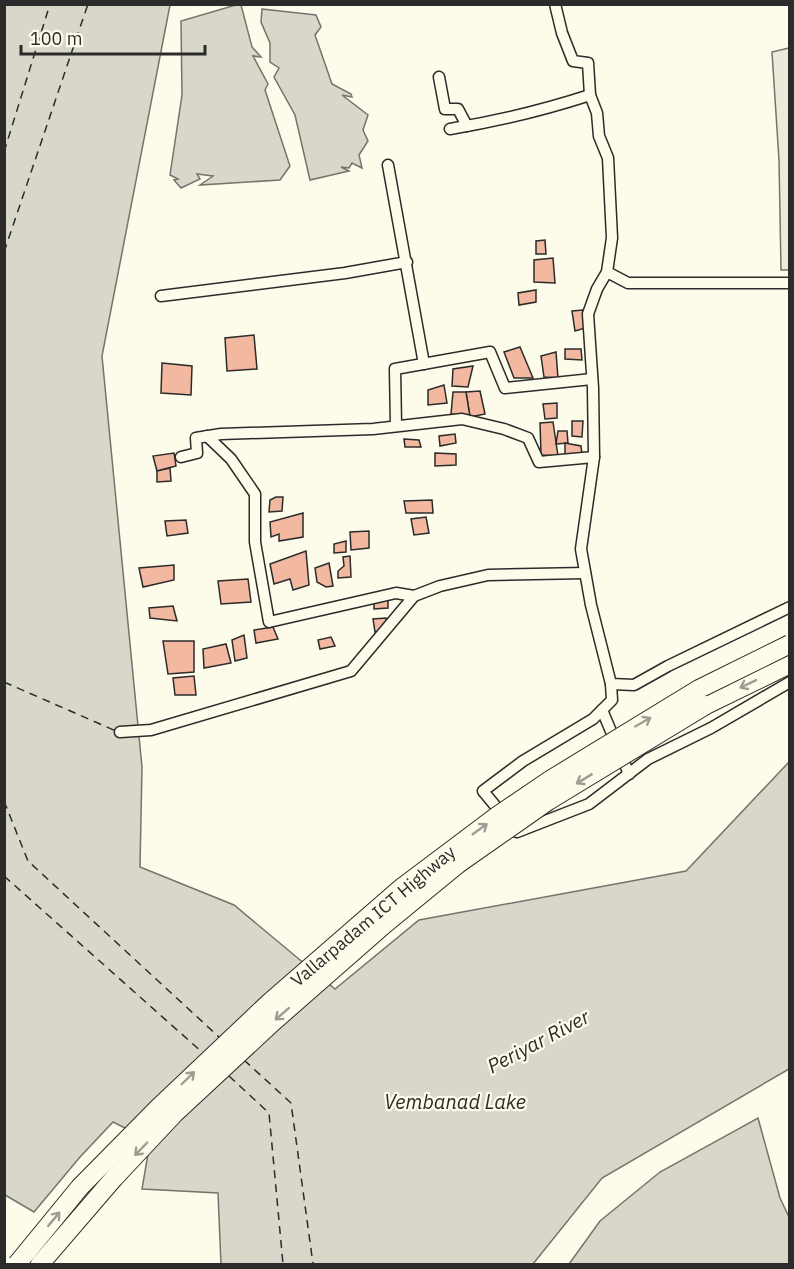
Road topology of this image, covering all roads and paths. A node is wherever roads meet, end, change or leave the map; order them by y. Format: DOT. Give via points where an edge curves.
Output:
graph roads {
  1 [pos="555,4"];
  2 [pos="439,77"];
  3 [pos="590,95"];
  4 [pos="467,126"];
  5 [pos="450,129"];
  6 [pos="388,165"];
  7 [pos="407,262"];
  8 [pos="607,272"];
  9 [pos="789,283"];
  10 [pos="161,296"];
  11 [pos="424,364"];
  12 [pos="592,379"];
  13 [pos="396,426"];
  14 [pos="207,436"];
  15 [pos="181,457"];
  16 [pos="594,457"];
  17 [pos="585,573"];
  18 [pos="414,596"];
  19 [pos="789,607"];
  20 [pos="789,644"];
  21 [pos="789,664"];
  22 [pos="789,682"];
  23 [pos="611,684"];
  24 [pos="602,710"];
  25 [pos="120,732"];
  26 [pos="629,774"];
  27 [pos="17,1264"];
  28 [pos="40,1264"];
  1 -- 3 [label="street" via="573,61 588,63"];
  2 -- 4 [label="street" via="445,109 458,109"];
  3 -- 4 [label="street"];
  3 -- 8 [label="street" via="597,113 598,136 608,158 612,238"];
  4 -- 5 [label="street"];
  6 -- 7 [label="street"];
  7 -- 10 [label="street"];
  7 -- 11 [label="street"];
  8 -- 9 [label="street" via="628,283"];
  8 -- 12 [label="street" via="588,314"];
  11 -- 12 [label="street" via="490,352 505,388"];
  11 -- 13 [label="street" via="395,369"];
  12 -- 16 [label="street"];
  13 -- 14 [label="street"];
  13 -- 16 [label="street" via="462,419 528,438 539,462"];
  14 -- 15 [label="street" via="196,438 197,453"];
  14 -- 18 [label="street" via="231,459 255,494 255,542 269,622 396,593"];
  16 -- 17 [label="street" via="581,549"];
  17 -- 18 [label="street" via="488,575"];
  17 -- 23 [label="street"];
  18 -- 25 [label="street" via="351,671 150,730"];
  19 -- 23 [label="street" via="634,685"];
  27 -- 20 [label="highway, Vallarpadam ICT Highway, one-way, bridge" via="80,1187 158,1108 270,1002 400,889 560,774 699,689"];
  21 -- 28 [label="highway, Vallarpadam ICT Highway, one-way, bridge" via="706,705 636,747 548,801 458,864 273,1022 174,1114"];
  22 -- 26 [label="street" via="648,759"];
  23 -- 24 [label="street" via="612,700"];
  24 -- 26 [label="street"];
  24 -- 26 [label="street" via="483,790 517,832 589,804"];
}
